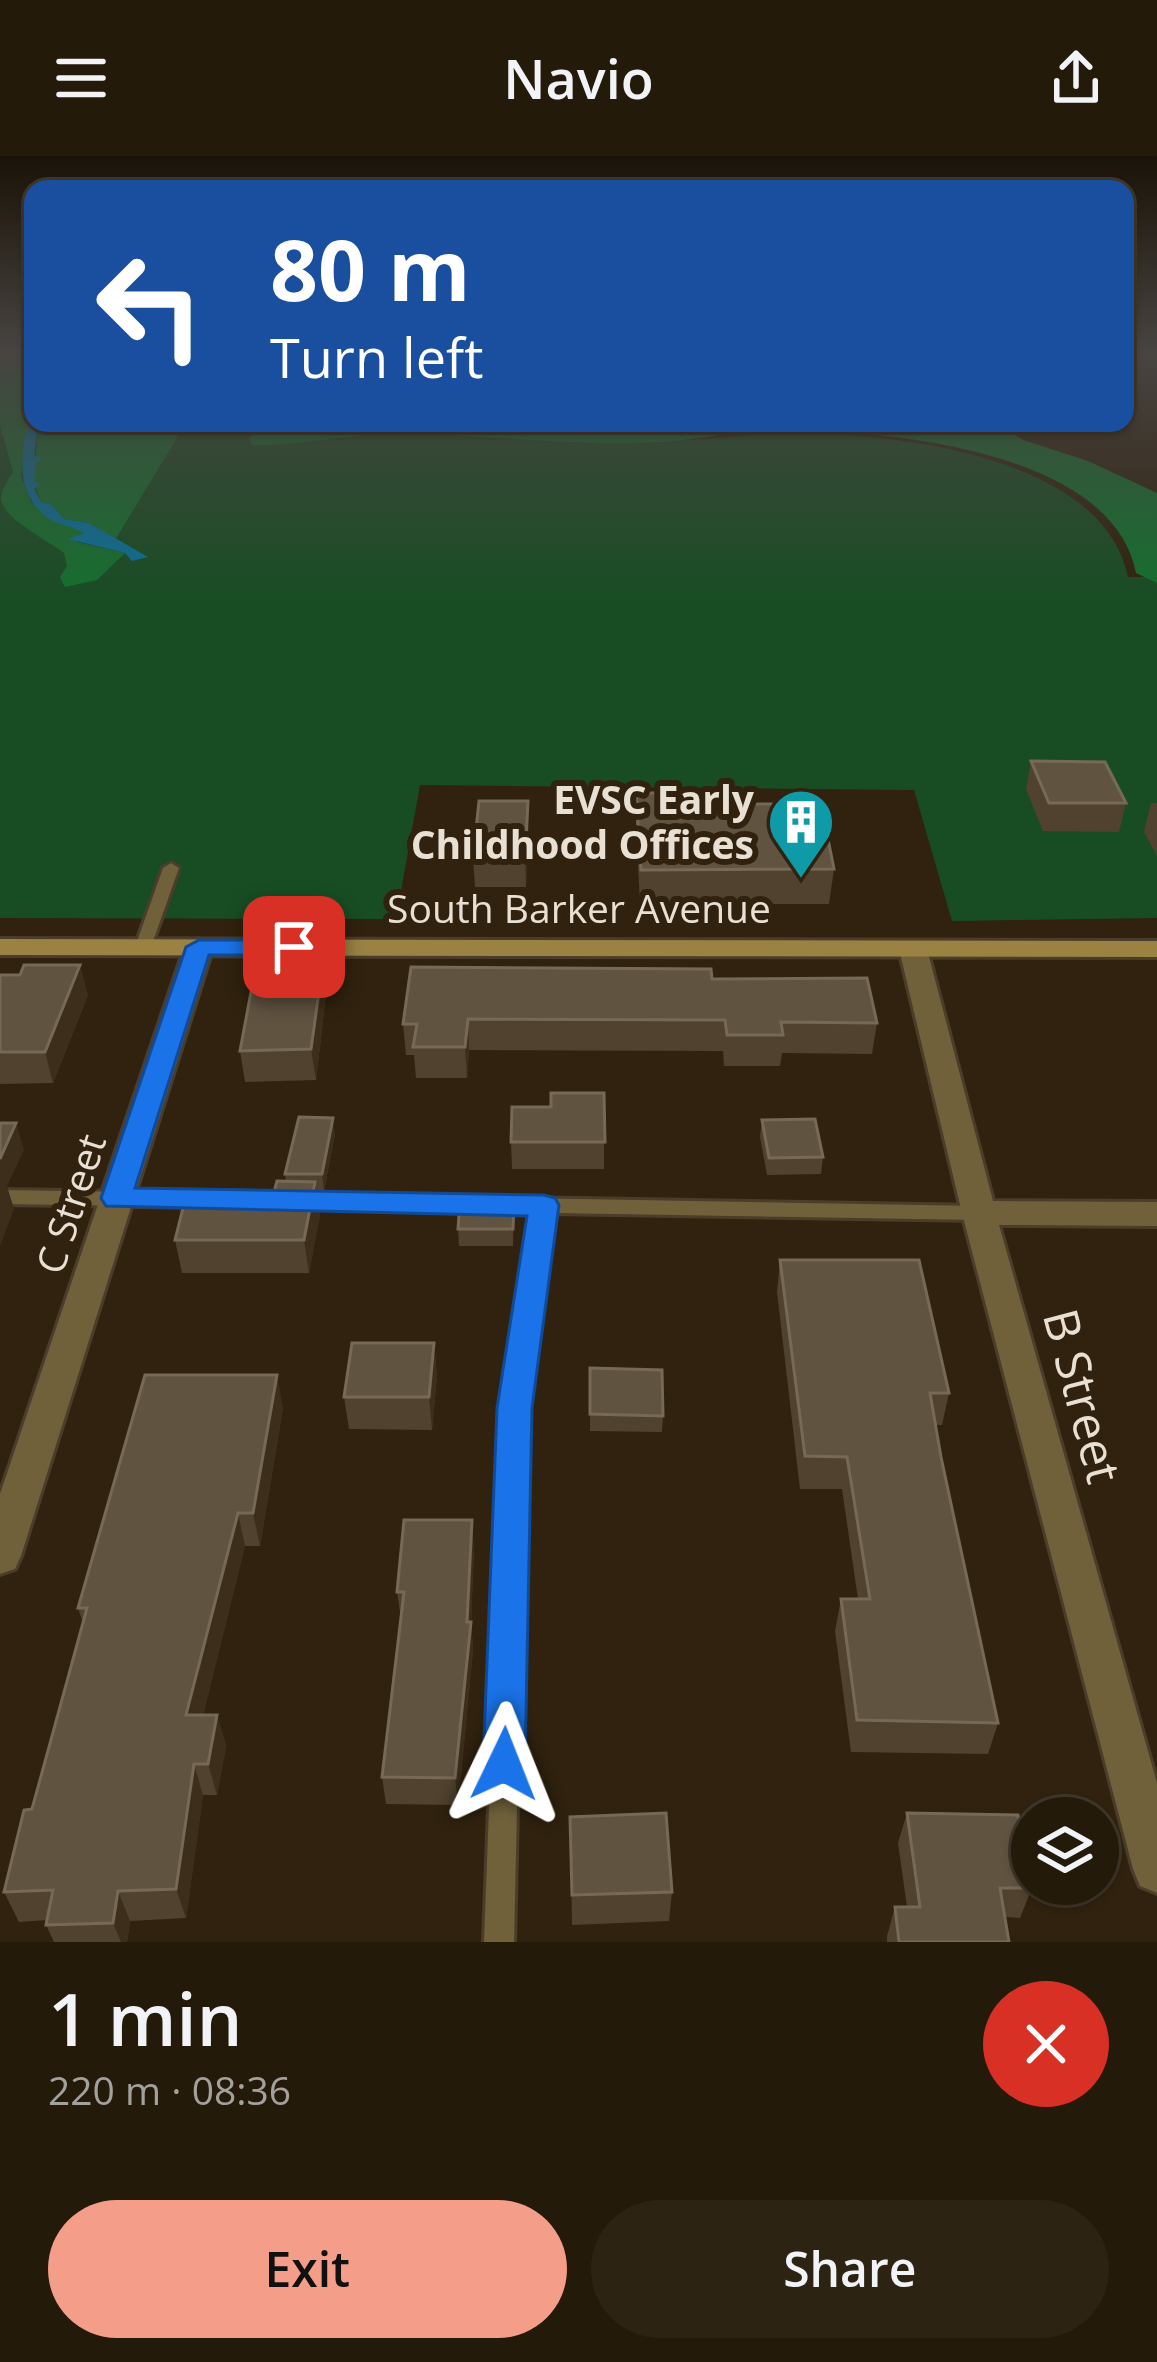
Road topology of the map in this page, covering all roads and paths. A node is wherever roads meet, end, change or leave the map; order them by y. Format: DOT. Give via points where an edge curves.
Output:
graph roads {
  1 [pos="171,868"];
  2 [pos="0,946"];
  3 [pos="143,947"];
  4 [pos="199,947"];
  5 [pos="913,949"];
  6 [pos="1157,950"];
  7 [pos="0,1197"];
  8 [pos="117,1198"];
  9 [pos="236,1200"];
  10 [pos="283,1201"];
  11 [pos="544,1205"];
  12 [pos="979,1213"];
  13 [pos="1157,1214"];
  14 [pos="0,1556"];
  15 [pos="1157,1869"];
  16 [pos="499,1942"];
  1 -- 3 [label="lane"];
  2 -- 3 [label="main road, South Barker Avenue"];
  3 -- 4 [label="main road, South Barker Avenue"];
  4 -- 5 [label="main road, South Barker Avenue"];
  4 -- 8 [label="street, C Street"];
  5 -- 6 [label="main road, South Barker Avenue"];
  5 -- 12 [label="street, B Street"];
  7 -- 8 [label="lane"];
  8 -- 9 [label="lane"];
  8 -- 14 [label="street, C Street"];
  10 -- 11 [label="lane"];
  11 -- 12 [label="lane"];
  11 -- 16 [label="lane" via="515,1408"];
  12 -- 13 [label="street"];
  12 -- 15 [label="street, B Street"];
}
